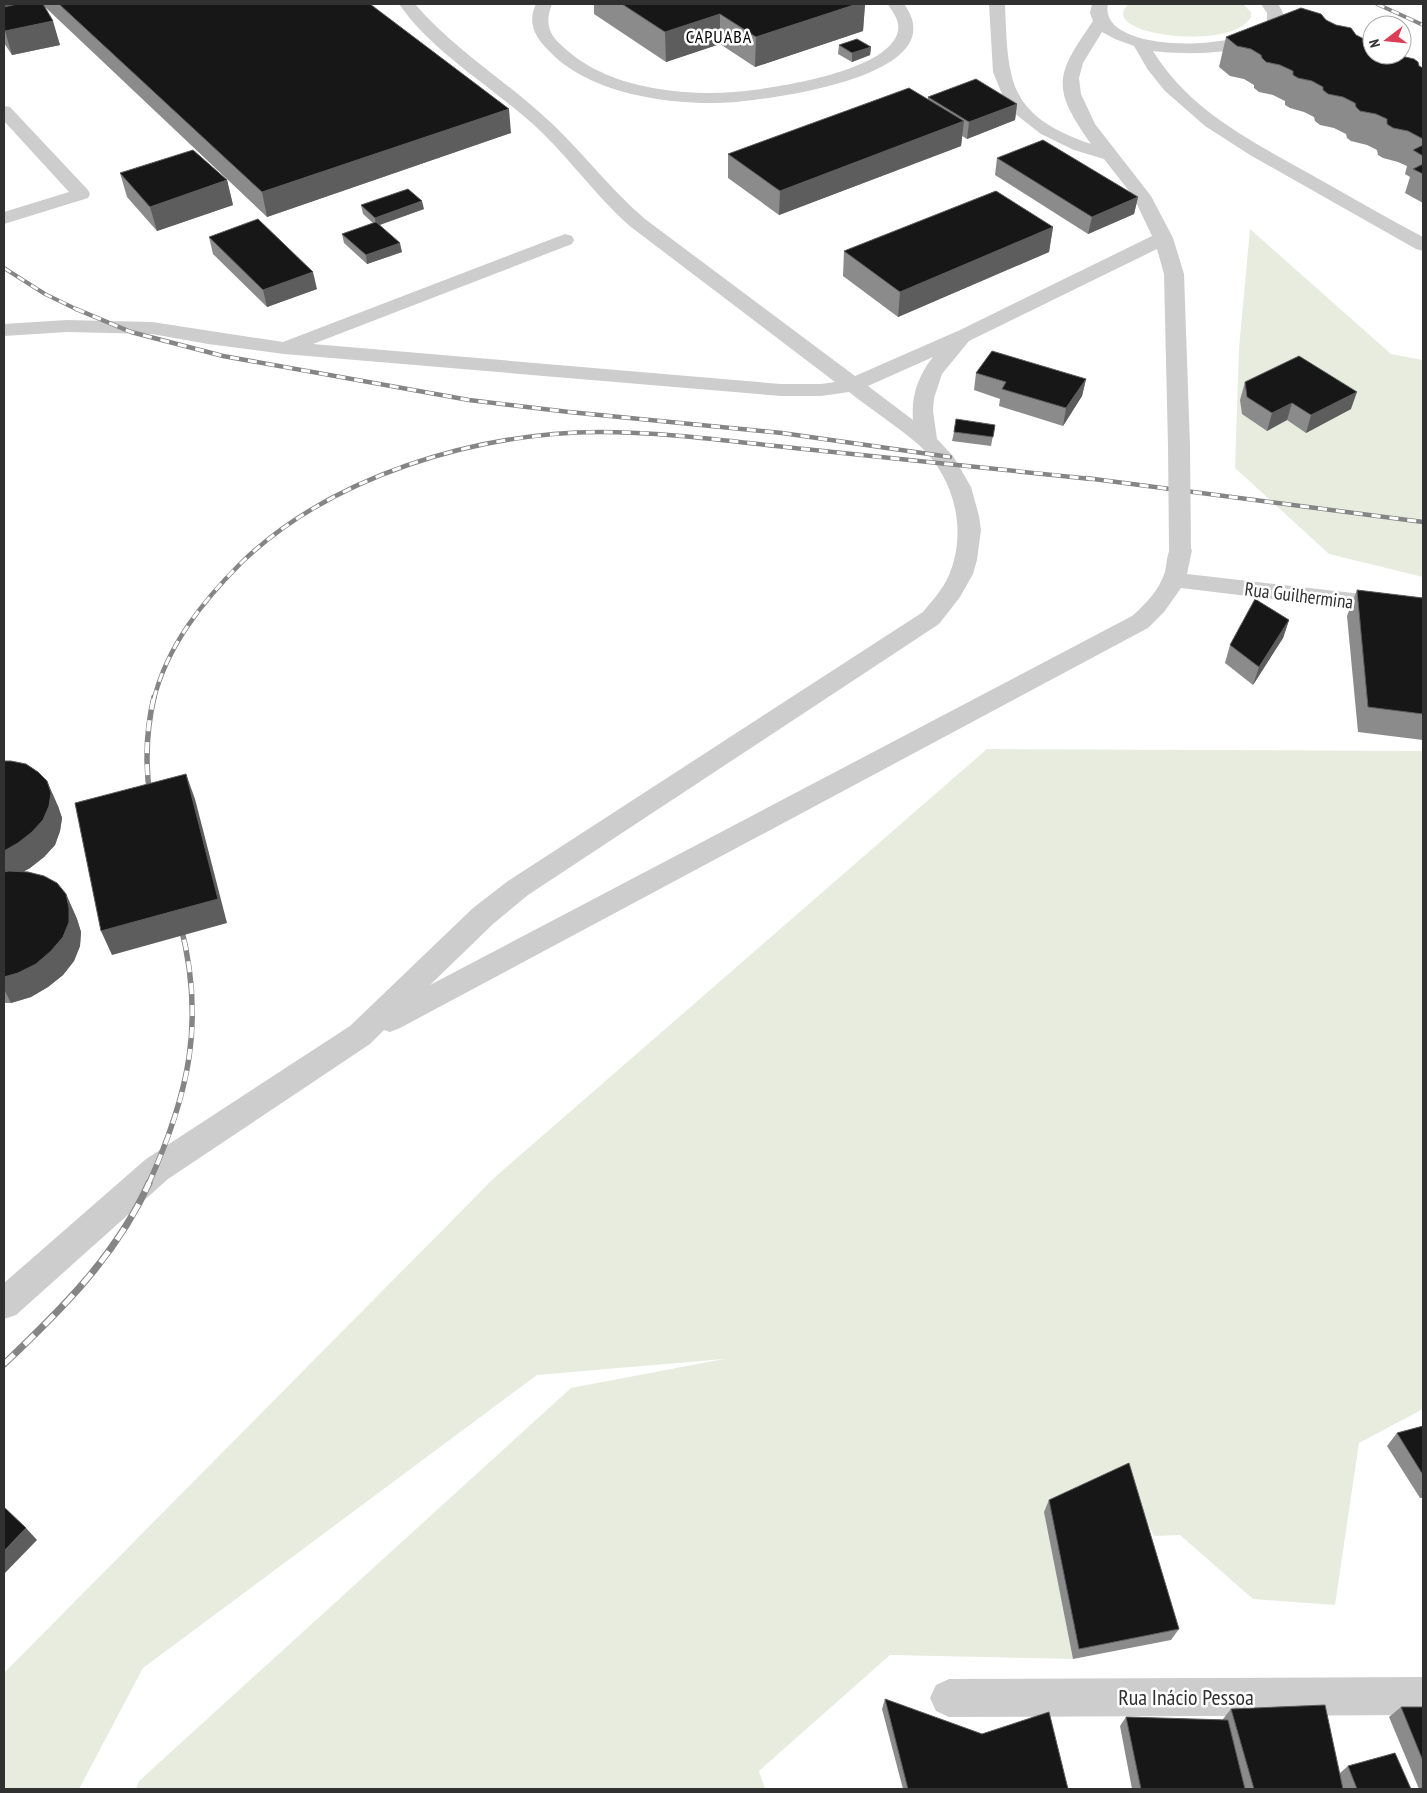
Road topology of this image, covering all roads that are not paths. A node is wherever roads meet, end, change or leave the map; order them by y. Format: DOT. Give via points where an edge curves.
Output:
graph roads {
  1 [pos="408,4"];
  2 [pos="424,4"];
  3 [pos="544,4"];
  4 [pos="896,4"];
  5 [pos="997,4"];
  6 [pos="1273,7"];
  7 [pos="1100,12"];
  8 [pos="433,33"];
  9 [pos="1140,43"];
  10 [pos="4,111"];
  11 [pos="1112,156"];
  12 [pos="4,218"];
  13 [pos="1164,238"];
  14 [pos="565,240"];
  15 [pos="1423,245"];
  16 [pos="4,330"];
  17 [pos="967,334"];
  18 [pos="284,348"];
  19 [pos="853,385"];
  20 [pos="927,441"];
  21 [pos="1175,580"];
  22 [pos="1423,610"];
  23 [pos="360,1035"];
  24 [pos="4,1304"];
  25 [pos="1423,1696"];
  26 [pos="949,1698"];
  1 -- 8 [label="street"];
  2 -- 8 [label="street" via="425,18"];
  3 -- 4 [label="street" via="538,21 542,32 562,54 580,67 638,90 699,98 778,92 872,67 896,51 906,32 904,14"];
  5 -- 11 [label="street" via="1003,80 1017,105 1050,132 1072,144"];
  6 -- 9 [label="street" via="1274,27 1236,44 1198,49"];
  7 -- 9 [label="street" via="1109,30"];
  7 -- 11 [label="street" via="1073,66 1071,88 1085,122"];
  8 -- 19 [label="street" via="559,139 617,205 638,223"];
  9 -- 15 [label="street" via="1148,60 1171,88 1219,129"];
  10 -- 12 [label="street" via="81,194"];
  11 -- 13 [label="street" via="1141,194"];
  13 -- 17 [label="street"];
  13 -- 21 [label="street, bridge" via="1174,274 1180,550"];
  14 -- 18 [label="street"];
  16 -- 18 [label="street" via="67,326 152,328"];
  17 -- 19 [label="street"];
  17 -- 20 [label="street" via="940,360 925,389 921,406"];
  18 -- 19 [label="street" via="780,390 821,390"];
  19 -- 20 [label="street"];
  20 -- 23 [label="street" via="958,482 970,527 968,551 961,574 931,618 518,888 482,916"];
  21 -- 22 [label="street, Rua Guilhermina"];
  21 -- 23 [label="street" via="1156,609 1121,633"];
  23 -- 24 [label="street" via="157,1169"];
  25 -- 26 [label="street, Rua Inácio Pessoa"];
}
